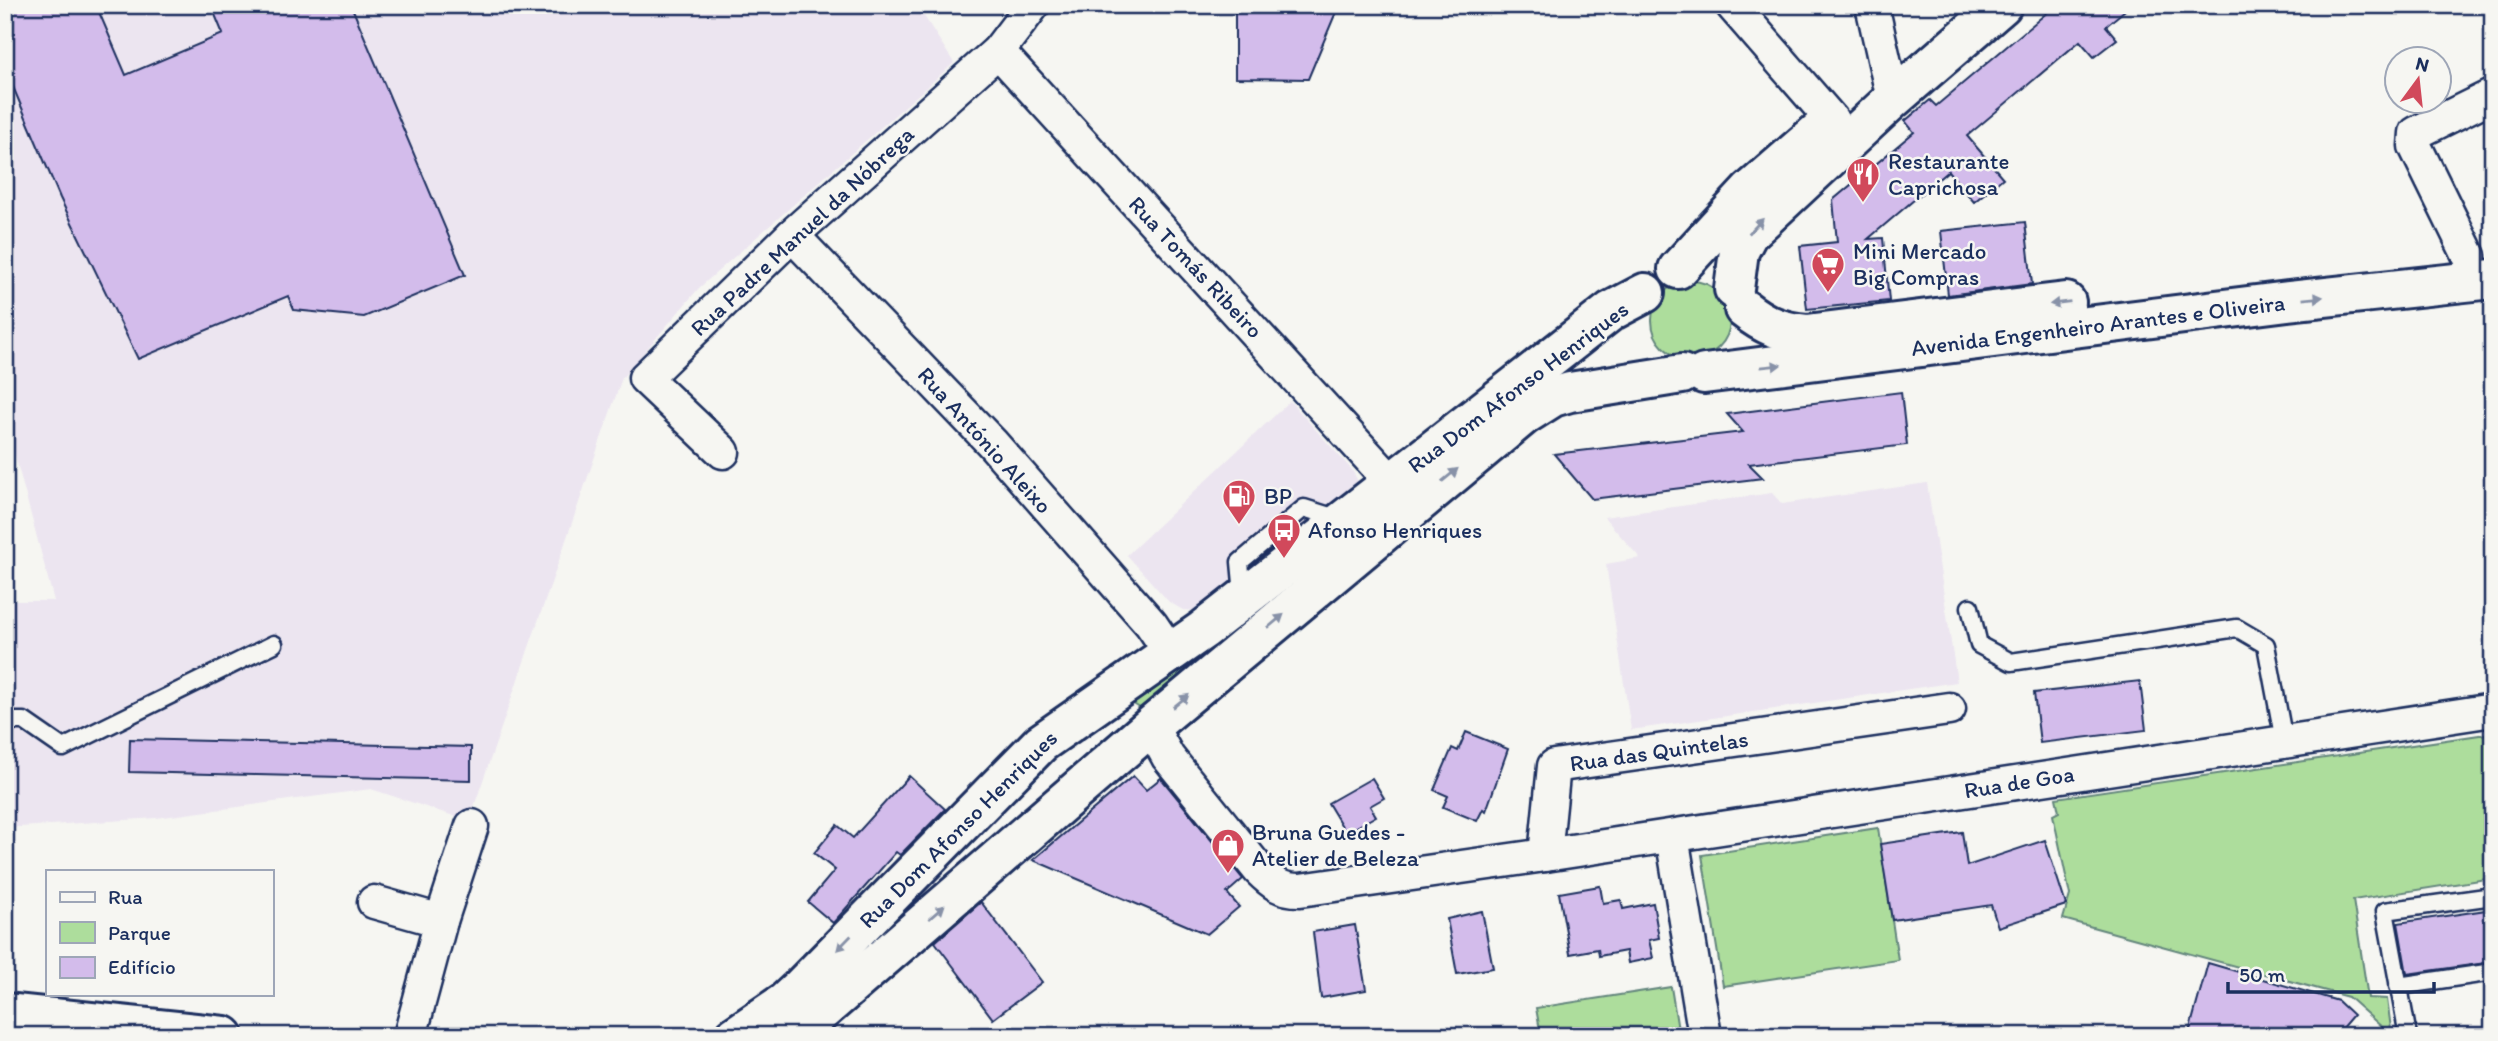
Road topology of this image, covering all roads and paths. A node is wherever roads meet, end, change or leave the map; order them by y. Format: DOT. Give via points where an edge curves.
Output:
graph roads {
  1 [pos="1033,5"];
  2 [pos="1732,5"];
  3 [pos="1872,5"];
  4 [pos="1973,5"];
  5 [pos="2002,5"];
  6 [pos="998,51"];
  7 [pos="1890,87"];
  8 [pos="2493,95"];
  9 [pos="1832,120"];
  10 [pos="792,235"];
  11 [pos="2485,263"];
  12 [pos="1678,269"];
  13 [pos="1645,293"];
  14 [pos="1739,299"];
  15 [pos="1693,374"];
  16 [pos="723,452"];
  17 [pos="1403,494"];
  18 [pos="1969,607"];
  19 [pos="1203,630"];
  20 [pos="274,644"];
  21 [pos="1170,652"];
  22 [pos="1224,666"];
  23 [pos="1107,696"];
  24 [pos="1949,709"];
  25 [pos="2493,710"];
  26 [pos="5,721"];
  27 [pos="1144,731"];
  28 [pos="2284,741"];
  29 [pos="472,826"];
  30 [pos="1672,836"];
  31 [pos="1545,855"];
  32 [pos="2493,896"];
  33 [pos="374,902"];
  34 [pos="441,921"];
  35 [pos="2493,972"];
  36 [pos="2398,986"];
  37 [pos="5,1013"];
  38 [pos="224,1036"];
  39 [pos="410,1036"];
  40 [pos="735,1036"];
  41 [pos="793,1036"];
  42 [pos="1704,1036"];
  43 [pos="2408,1036"];
  1 -- 6 [label="street, Rua Padre Manuel da Nóbrega"];
  2 -- 9 [label="street"];
  3 -- 7 [label="street"];
  4 -- 7 [label="main road, Rua Dom Afonso Henriques"];
  5 -- 7 [label="main road, Rua Dom Afonso Henriques"];
  6 -- 10 [label="street, Rua Padre Manuel da Nóbrega"];
  6 -- 17 [label="street, Rua Tomás Ribeiro"];
  7 -- 9 [label="main road, Rua Dom Afonso Henriques"];
  14 -- 7 [label="main road, Rua Dom Afonso Henriques, one-way" via="1739,251 1748,234"];
  8 -- 11 [label="street" via="2416,133 2415,146"];
  9 -- 12 [label="main road, Rua Dom Afonso Henriques" via="1751,190"];
  10 -- 16 [label="street, Rua Padre Manuel da Nóbrega" via="645,379"];
  10 -- 21 [label="street, Rua António Aleixo" via="992,443 1151,624"];
  11 -- 14 [label="main road, Avenida Engenheiro Arantes e Oliveira, one-way" via="2283,275 1807,334 1762,324"];
  15 -- 11 [label="main road, Avenida Engenheiro Arantes e Oliveira, one-way" via="2288,301"];
  12 -- 13 [label="main road, Rua Dom Afonso Henriques" via="1665,274"];
  12 -- 14 [label="main road" via="1709,270"];
  13 -- 15 [label="main road, Rua Dom Afonso Henriques" via="1638,309 1640,339 1665,369"];
  13 -- 17 [label="main road, Rua Dom Afonso Henriques" via="1611,311"];
  14 -- 15 [label="main road, Rua Dom Afonso Henriques" via="1745,325 1737,349 1719,367"];
  17 -- 15 [label="main road, Rua Dom Afonso Henriques, one-way" via="1553,397"];
  17 -- 19 [label="main road, Rua Dom Afonso Henriques" via="1344,520"];
  22 -- 17 [label="main road, Rua Dom Afonso Henriques, one-way"];
  18 -- 28 [label="lane" via="1979,645 2011,662 2237,628 2266,645"];
  19 -- 21 [label="main road, Rua Dom Afonso Henriques"];
  19 -- 22 [label="main road" via="1222,646"];
  20 -- 26 [label="lane" via="63,748 24,721"];
  21 -- 23 [label="main road, Rua Dom Afonso Henriques"];
  27 -- 22 [label="main road, Rua Dom Afonso Henriques, one-way"];
  23 -- 27 [label="main road" via="1113,722"];
  23 -- 40 [label="main road, Rua Dom Afonso Henriques, one-way" via="1041,743 800,988"];
  24 -- 31 [label="street, Rua das Quintelas" via="1554,766"];
  25 -- 28 [label="street, Rua de Goa"];
  27 -- 31 [label="street" via="1259,870 1285,890"];
  41 -- 27 [label="main road, Rua Dom Afonso Henriques, one-way"];
  28 -- 30 [label="street, Rua de Goa"];
  29 -- 34 [label="street"];
  30 -- 31 [label="street, Rua de Goa"];
  30 -- 42 [label="street"];
  32 -- 36 [label="lane" via="2385,911"];
  33 -- 34 [label="street"];
  34 -- 39 [label="street"];
  35 -- 36 [label="lane"];
  36 -- 43 [label="lane"];
  37 -- 38 [label="main road"];
}
